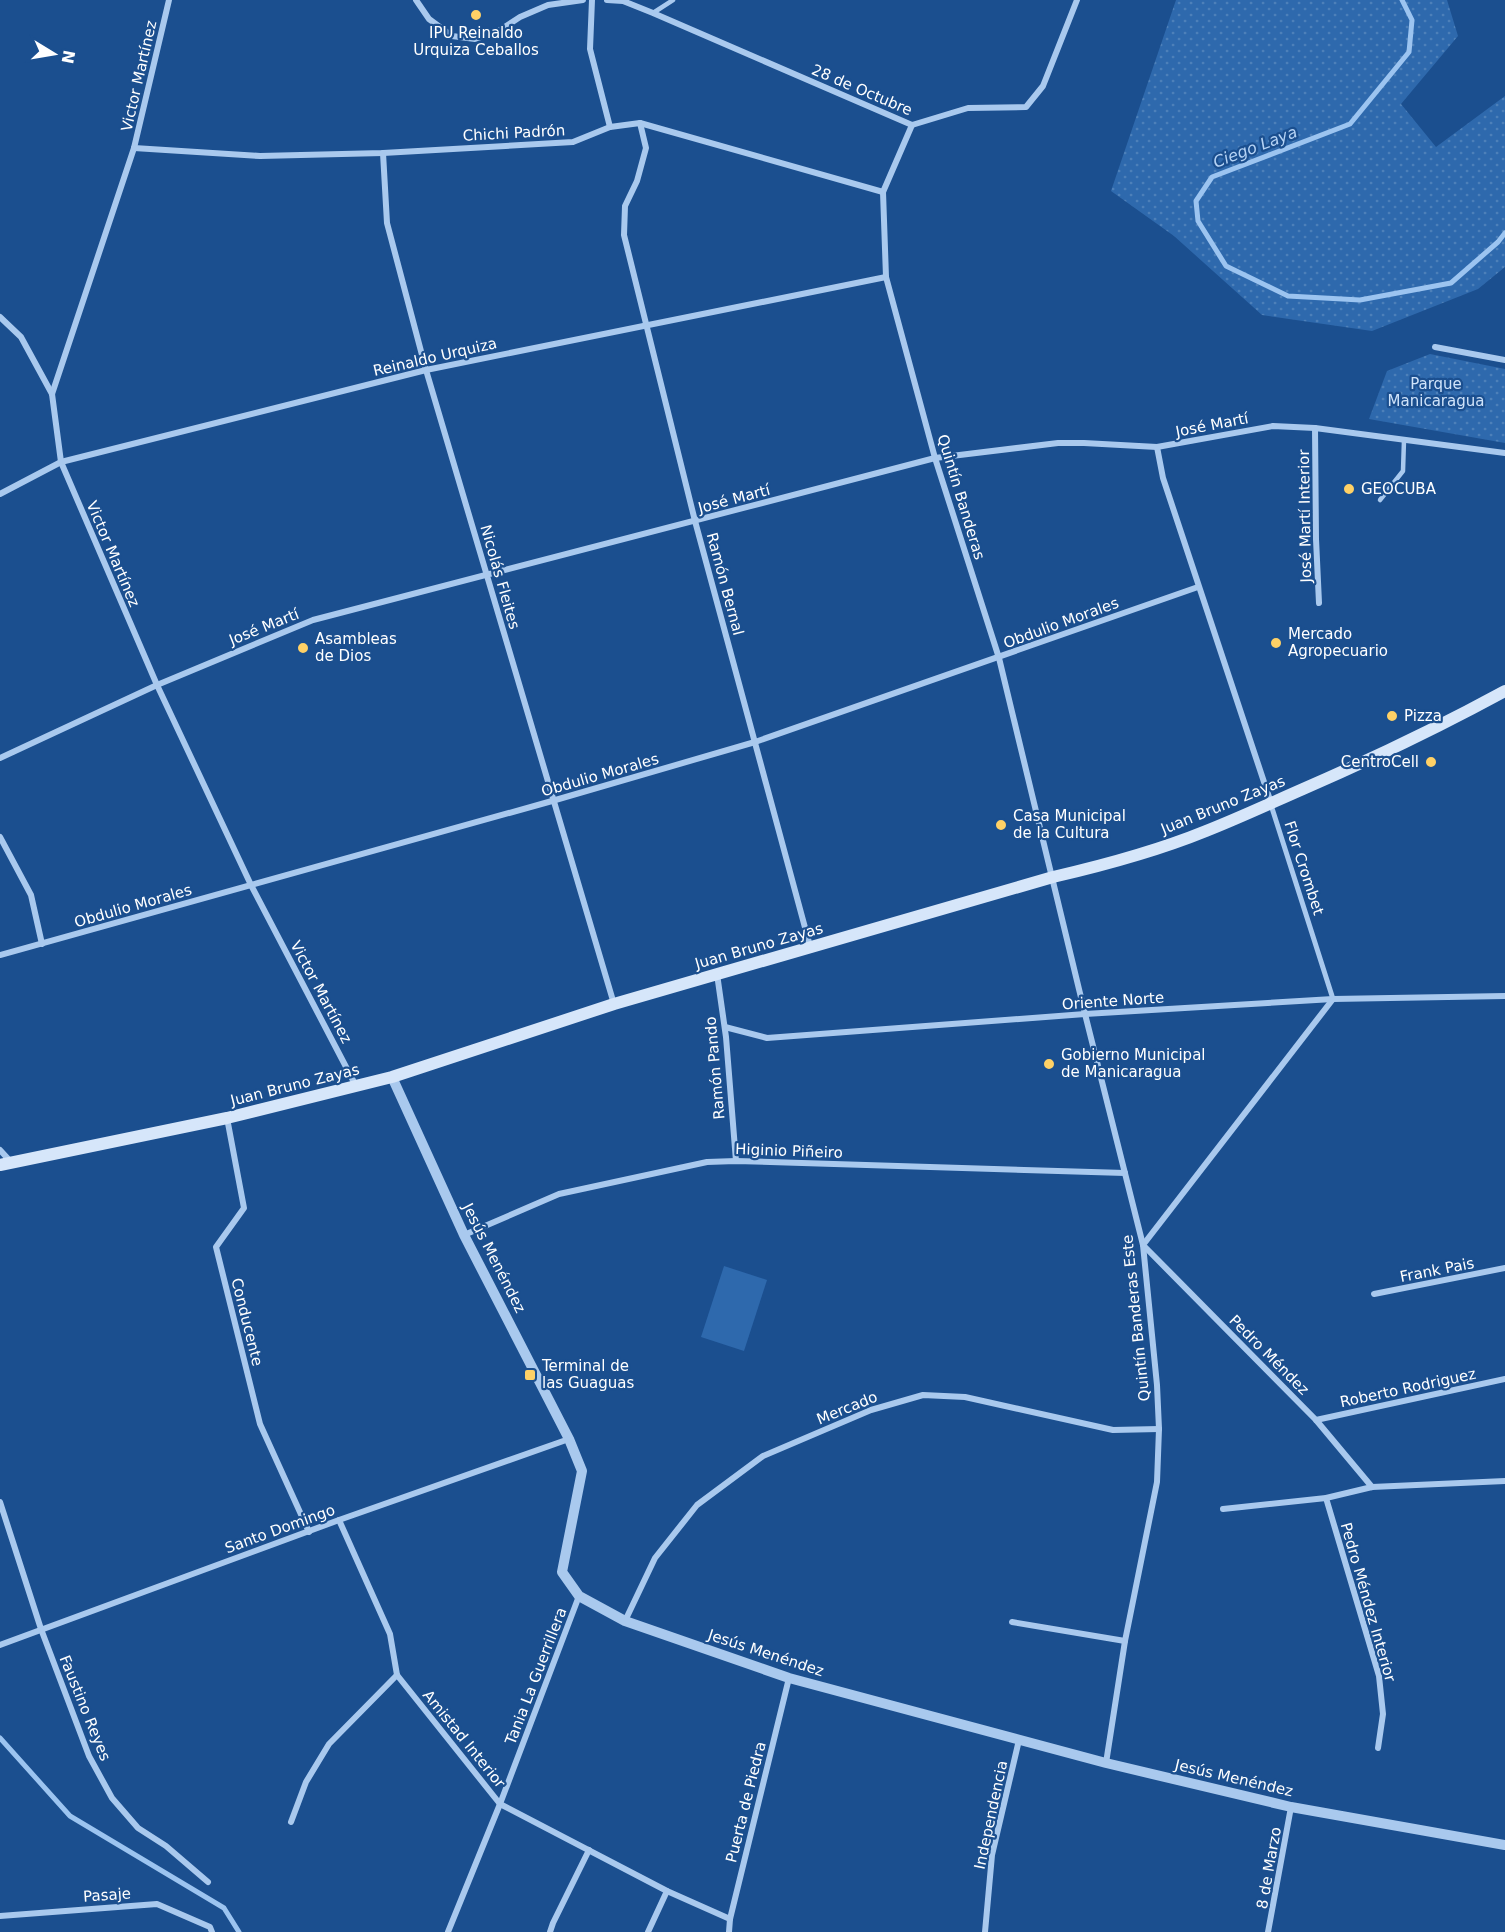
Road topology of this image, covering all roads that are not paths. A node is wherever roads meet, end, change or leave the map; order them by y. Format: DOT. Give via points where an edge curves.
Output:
graph roads {
  1 [pos="169,0"];
  2 [pos="416,0"];
  3 [pos="583,0"];
  4 [pos="592,0"];
  5 [pos="607,0"];
  6 [pos="673,0"];
  7 [pos="1077,0"];
  8 [pos="653,13"];
  9 [pos="640,123"];
  10 [pos="912,125"];
  11 [pos="610,127"];
  12 [pos="134,148"];
  13 [pos="383,153"];
  14 [pos="883,192"];
  15 [pos="886,278"];
  16 [pos="0,317"];
  17 [pos="647,325"];
  18 [pos="1435,347"];
  19 [pos="1505,360"];
  20 [pos="426,370"];
  21 [pos="52,394"];
  22 [pos="1315,428"];
  23 [pos="1404,440"];
  24 [pos="1157,447"];
  25 [pos="1505,453"];
  26 [pos="935,458"];
  27 [pos="61,462"];
  28 [pos="0,494"];
  29 [pos="1380,500"];
  30 [pos="695,521"];
  31 [pos="487,576"];
  32 [pos="1198,587"];
  33 [pos="1319,603"];
  34 [pos="999,657"];
  35 [pos="157,685"];
  36 [pos="1505,691"];
  37 [pos="755,741"];
  38 [pos="0,758"];
  39 [pos="552,801"];
  40 [pos="1271,803"];
  41 [pos="0,837"];
  42 [pos="1053,877"];
  43 [pos="251,885"];
  44 [pos="42,944"];
  45 [pos="810,946"];
  46 [pos="0,955"];
  47 [pos="717,974"];
  48 [pos="1505,996"];
  49 [pos="1333,999"];
  50 [pos="614,1004"];
  51 [pos="1085,1014"];
  52 [pos="725,1027"];
  53 [pos="392,1077"];
  54 [pos="356,1086"];
  55 [pos="227,1118"];
  56 [pos="0,1150"];
  57 [pos="736,1161"];
  58 [pos="5,1164"];
  59 [pos="1125,1173"];
  60 [pos="464,1235"];
  61 [pos="1143,1245"];
  62 [pos="1505,1268"];
  63 [pos="1374,1294"];
  64 [pos="1505,1379"];
  65 [pos="1316,1420"];
  66 [pos="1158,1429"];
  67 [pos="569,1439"];
  68 [pos="1505,1481"];
  69 [pos="1372,1487"];
  70 [pos="1326,1498"];
  71 [pos="0,1502"];
  72 [pos="1223,1509"];
  73 [pos="339,1520"];
  74 [pos="309,1532"];
  75 [pos="579,1596"];
  76 [pos="625,1621"];
  77 [pos="1012,1622"];
  78 [pos="41,1629"];
  79 [pos="1125,1641"];
  80 [pos="0,1645"];
  81 [pos="397,1675"];
  82 [pos="789,1678"];
  83 [pos="1019,1740"];
  84 [pos="1378,1748"];
  85 [pos="1106,1763"];
  86 [pos="500,1804"];
  87 [pos="1292,1807"];
  88 [pos="291,1822"];
  89 [pos="1505,1845"];
  90 [pos="589,1850"];
  91 [pos="208,1882"];
  92 [pos="667,1891"];
  93 [pos="0,1916"];
  94 [pos="730,1919"];
  95 [pos="211,1930"];
  96 [pos="448,1932"];
  97 [pos="550,1932"];
  98 [pos="648,1932"];
  99 [pos="729,1932"];
  100 [pos="985,1932"];
  101 [pos="1268,1932"];
  1 -- 12 [label="street, Victor Martínez"];
  2 -- 3 [label="street" via="429,19 453,36 475,39 548,5"];
  4 -- 11 [label="street" via="590,49"];
  5 -- 8 [label="street, 28 de Octubre" via="623,1"];
  6 -- 8 [label="lane"];
  7 -- 10 [label="street, 28 de Octubre" via="1043,86 1026,107 968,108"];
  8 -- 10 [label="street, 28 de Octubre"];
  9 -- 11 [label="street, Chichi Padrón"];
  9 -- 14 [label="street, Chichi Padrón"];
  9 -- 17 [label="street, Ramón Bernal" via="646,148 638,181 625,206 624,235"];
  10 -- 14 [label="street, Quintín Banderas"];
  11 -- 13 [label="street, Chichi Padrón" via="573,142"];
  12 -- 13 [label="street, Chichi Padrón" via="260,156"];
  12 -- 21 [label="street, Victor Martínez"];
  13 -- 20 [label="street, Nicolás Fleites" via="387,223"];
  14 -- 15 [label="street, Quintín Banderas"];
  15 -- 17 [label="street, Reinaldo Urquiza"];
  15 -- 26 [label="street, Quintín Banderas"];
  16 -- 21 [label="street" via="21,337"];
  17 -- 20 [label="street, Reinaldo Urquiza"];
  17 -- 30 [label="street, Ramón Bernal"];
  18 -- 19 [label="street"];
  20 -- 27 [label="street, Reinaldo Urquiza"];
  20 -- 31 [label="street, Nicolás Fleites"];
  21 -- 27 [label="street, Victor Martínez"];
  22 -- 23 [label="street, José Martí"];
  22 -- 24 [label="street, José Martí" via="1273,426"];
  22 -- 33 [label="street, José Martí Interior"];
  23 -- 25 [label="street, José Martí"];
  23 -- 29 [label="lane" via="1402,471"];
  24 -- 26 [label="street, José Martí" via="1058,443"];
  24 -- 32 [label="street, Flor Crombet"];
  26 -- 30 [label="street, José Martí"];
  26 -- 34 [label="street, Quintín Banderas"];
  27 -- 28 [label="street, Reinaldo Urquiza"];
  27 -- 35 [label="street, Victor Martínez"];
  30 -- 31 [label="street, José Martí"];
  30 -- 37 [label="street, Ramón Bernal"];
  31 -- 35 [label="street, José Martí" via="313,620"];
  31 -- 39 [label="street, Nicolás Fleites"];
  32 -- 34 [label="street, Obdulio Morales"];
  32 -- 40 [label="street, Flor Crombet"];
  34 -- 37 [label="street, Obdulio Morales"];
  34 -- 42 [label="street, Quintín Banderas"];
  35 -- 38 [label="street, José Martí"];
  35 -- 43 [label="street, Victor Martínez"];
  36 -- 40 [label="main road, Juan Bruno Zayas" via="1366,761"];
  37 -- 39 [label="street, Obdulio Morales"];
  37 -- 45 [label="street, Ramón Bernal"];
  39 -- 43 [label="street, Obdulio Morales"];
  39 -- 50 [label="street, Nicolás Fleites"];
  40 -- 42 [label="main road, Juan Bruno Zayas" via="1112,863"];
  40 -- 49 [label="street, Flor Crombet"];
  41 -- 44 [label="street" via="31,894"];
  42 -- 45 [label="main road, Juan Bruno Zayas"];
  42 -- 51 [label="street, Quintín Banderas Este"];
  43 -- 44 [label="street, Obdulio Morales"];
  43 -- 54 [label="street, Victor Martínez"];
  44 -- 46 [label="street, Obdulio Morales"];
  45 -- 47 [label="main road, Juan Bruno Zayas"];
  47 -- 50 [label="main road, Juan Bruno Zayas"];
  47 -- 52 [label="street, Ramón Pando"];
  48 -- 49 [label="street, Oriente Norte"];
  49 -- 51 [label="street, Oriente Norte"];
  49 -- 61 [label="street"];
  50 -- 53 [label="main road, Juan Bruno Zayas"];
  51 -- 52 [label="street, Oriente Norte" via="767,1038"];
  51 -- 59 [label="street, Quintín Banderas Este"];
  52 -- 57 [label="street, Ramón Pando"];
  53 -- 54 [label="main road, Juan Bruno Zayas"];
  53 -- 60 [label="street, Jesús Menéndez"];
  54 -- 55 [label="main road, Juan Bruno Zayas"];
  55 -- 58 [label="main road, Juan Bruno Zayas"];
  55 -- 74 [label="street, Conducente" via="244,1208 216,1247 260,1424"];
  56 -- 58 [label="street"];
  57 -- 59 [label="street, Higinio Piñeiro"];
  57 -- 60 [label="street, Higinio Piñeiro" via="707,1162 559,1194"];
  59 -- 61 [label="street, Quintín Banderas Este"];
  60 -- 67 [label="street, Jesús Menéndez"];
  61 -- 65 [label="street, Pedro Méndez"];
  61 -- 66 [label="street, Quintín Banderas Este"];
  62 -- 63 [label="street, Frank Pais"];
  64 -- 65 [label="street, Roberto Rodriguez"];
  65 -- 69 [label="street, Pedro Méndez"];
  66 -- 76 [label="street, Mercado" via="1113,1430 955,1397 923,1395 871,1410 763,1456 697,1505 655,1558"];
  66 -- 79 [label="street, Quintín Banderas Este" via="1157,1482"];
  67 -- 73 [label="street, Santo Domingo"];
  67 -- 75 [label="street, Jesús Menéndez" via="582,1471 562,1572"];
  68 -- 69 [label="street"];
  69 -- 70 [label="street"];
  70 -- 72 [label="street"];
  70 -- 84 [label="street, Pedro Méndez Interior" via="1379,1676 1383,1714"];
  71 -- 78 [label="street, Faustino Reyes"];
  73 -- 74 [label="street, Santo Domingo"];
  73 -- 81 [label="street, Amistad Interior" via="390,1634"];
  74 -- 78 [label="street, Santo Domingo"];
  75 -- 76 [label="street, Jesús Menéndez"];
  75 -- 86 [label="street, Tania La Guerrillera"];
  76 -- 82 [label="street, Jesús Menéndez"];
  77 -- 79 [label="street"];
  78 -- 80 [label="street, Santo Domingo"];
  78 -- 91 [label="street, Faustino Reyes" via="89,1756 112,1798 138,1828"];
  79 -- 85 [label="street, Quintín Banderas Este"];
  81 -- 86 [label="street, Amistad Interior"];
  81 -- 88 [label="street" via="329,1744 306,1782"];
  82 -- 83 [label="street, Jesús Menéndez"];
  82 -- 94 [label="street, Puerta de Piedra"];
  83 -- 85 [label="street, Jesús Menéndez"];
  83 -- 100 [label="street, Independencia" via="992,1855"];
  85 -- 87 [label="street, Jesús Menéndez"];
  86 -- 90 [label="street, Amistad Interior"];
  86 -- 96 [label="street, Tania La Guerrillera"];
  87 -- 89 [label="street, Jesús Menéndez"];
  87 -- 101 [label="street, 8 de Marzo"];
  90 -- 92 [label="street, Amistad Interior"];
  90 -- 97 [label="street"];
  92 -- 94 [label="street, Amistad Interior"];
  92 -- 98 [label="street"];
  93 -- 95 [label="street, Pasaje" via="157,1904"];
  94 -- 99 [label="street, Puerta de Piedra"];
}
